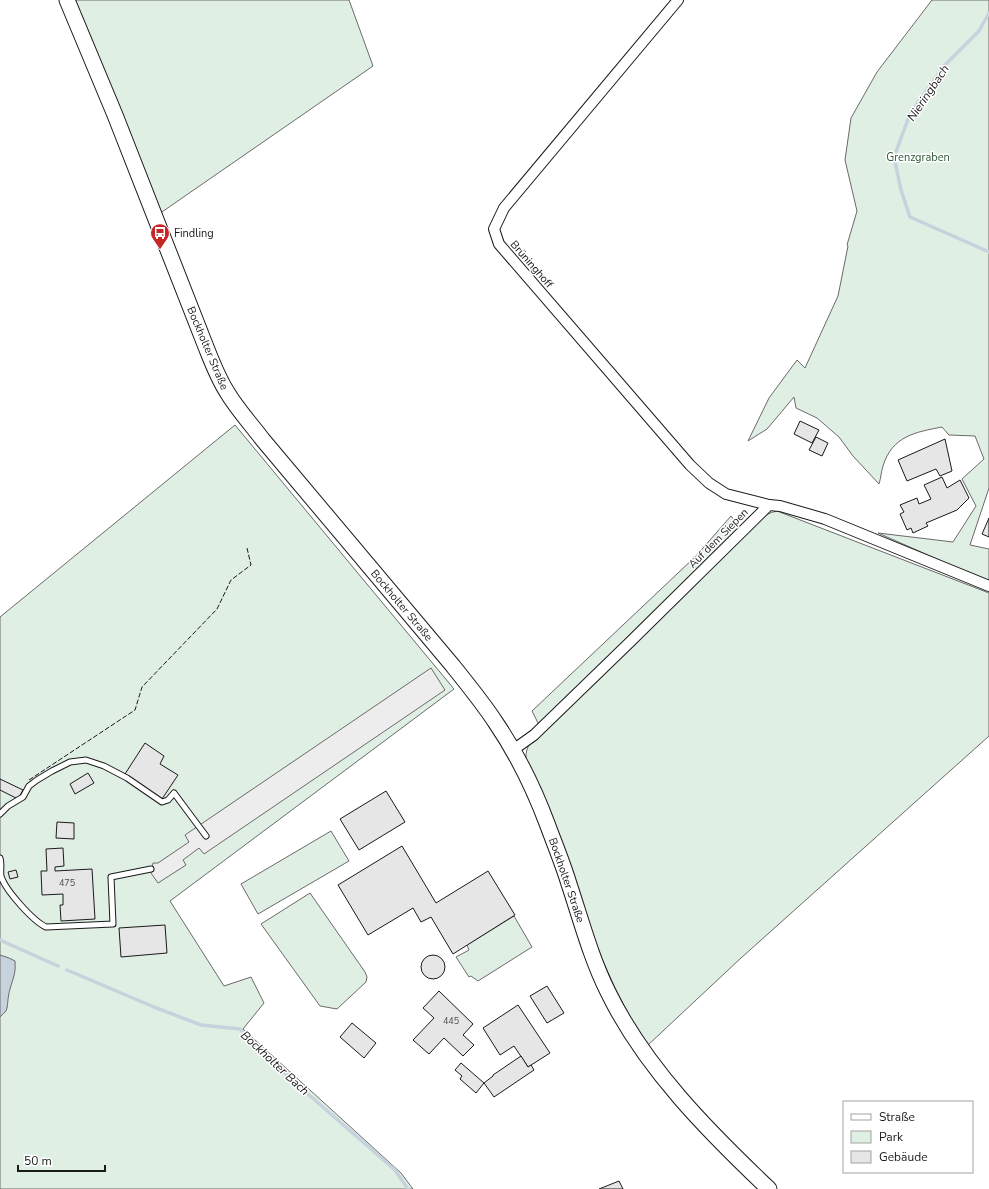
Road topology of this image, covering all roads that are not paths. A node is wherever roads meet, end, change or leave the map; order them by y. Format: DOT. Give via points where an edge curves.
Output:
graph roads {
  1 [pos="67,0"];
  2 [pos="678,0"];
  3 [pos="769,505"];
  4 [pos="989,586"];
  5 [pos="513,750"];
  6 [pos="0,814"];
  7 [pos="206,836"];
  8 [pos="0,858"];
  9 [pos="151,869"];
  10 [pos="0,872"];
  11 [pos="769,1189"];
  1 -- 5 [label="street, Bockholter Straße" via="208,353 227,392 263,440 474,692"];
  2 -- 3 [label="street, Brüninghoff" via="504,208 494,229 499,244 690,465 709,484 726,494"];
  3 -- 4 [label="street" via="825,519"];
  3 -- 5 [label="street, Auf dem Siepen" via="534,735"];
  5 -- 11 [label="street, Bockholter Straße" via="547,824 597,968 623,1020 660,1073 698,1118"];
  6 -- 7 [label="lane" via="23,797 29,786 37,780 70,762 86,760 121,775 162,802 174,793"];
  8 -- 10 [label="lane"];
  9 -- 10 [label="lane" via="111,877 113,924 55,927 40,924 14,898"];
}
